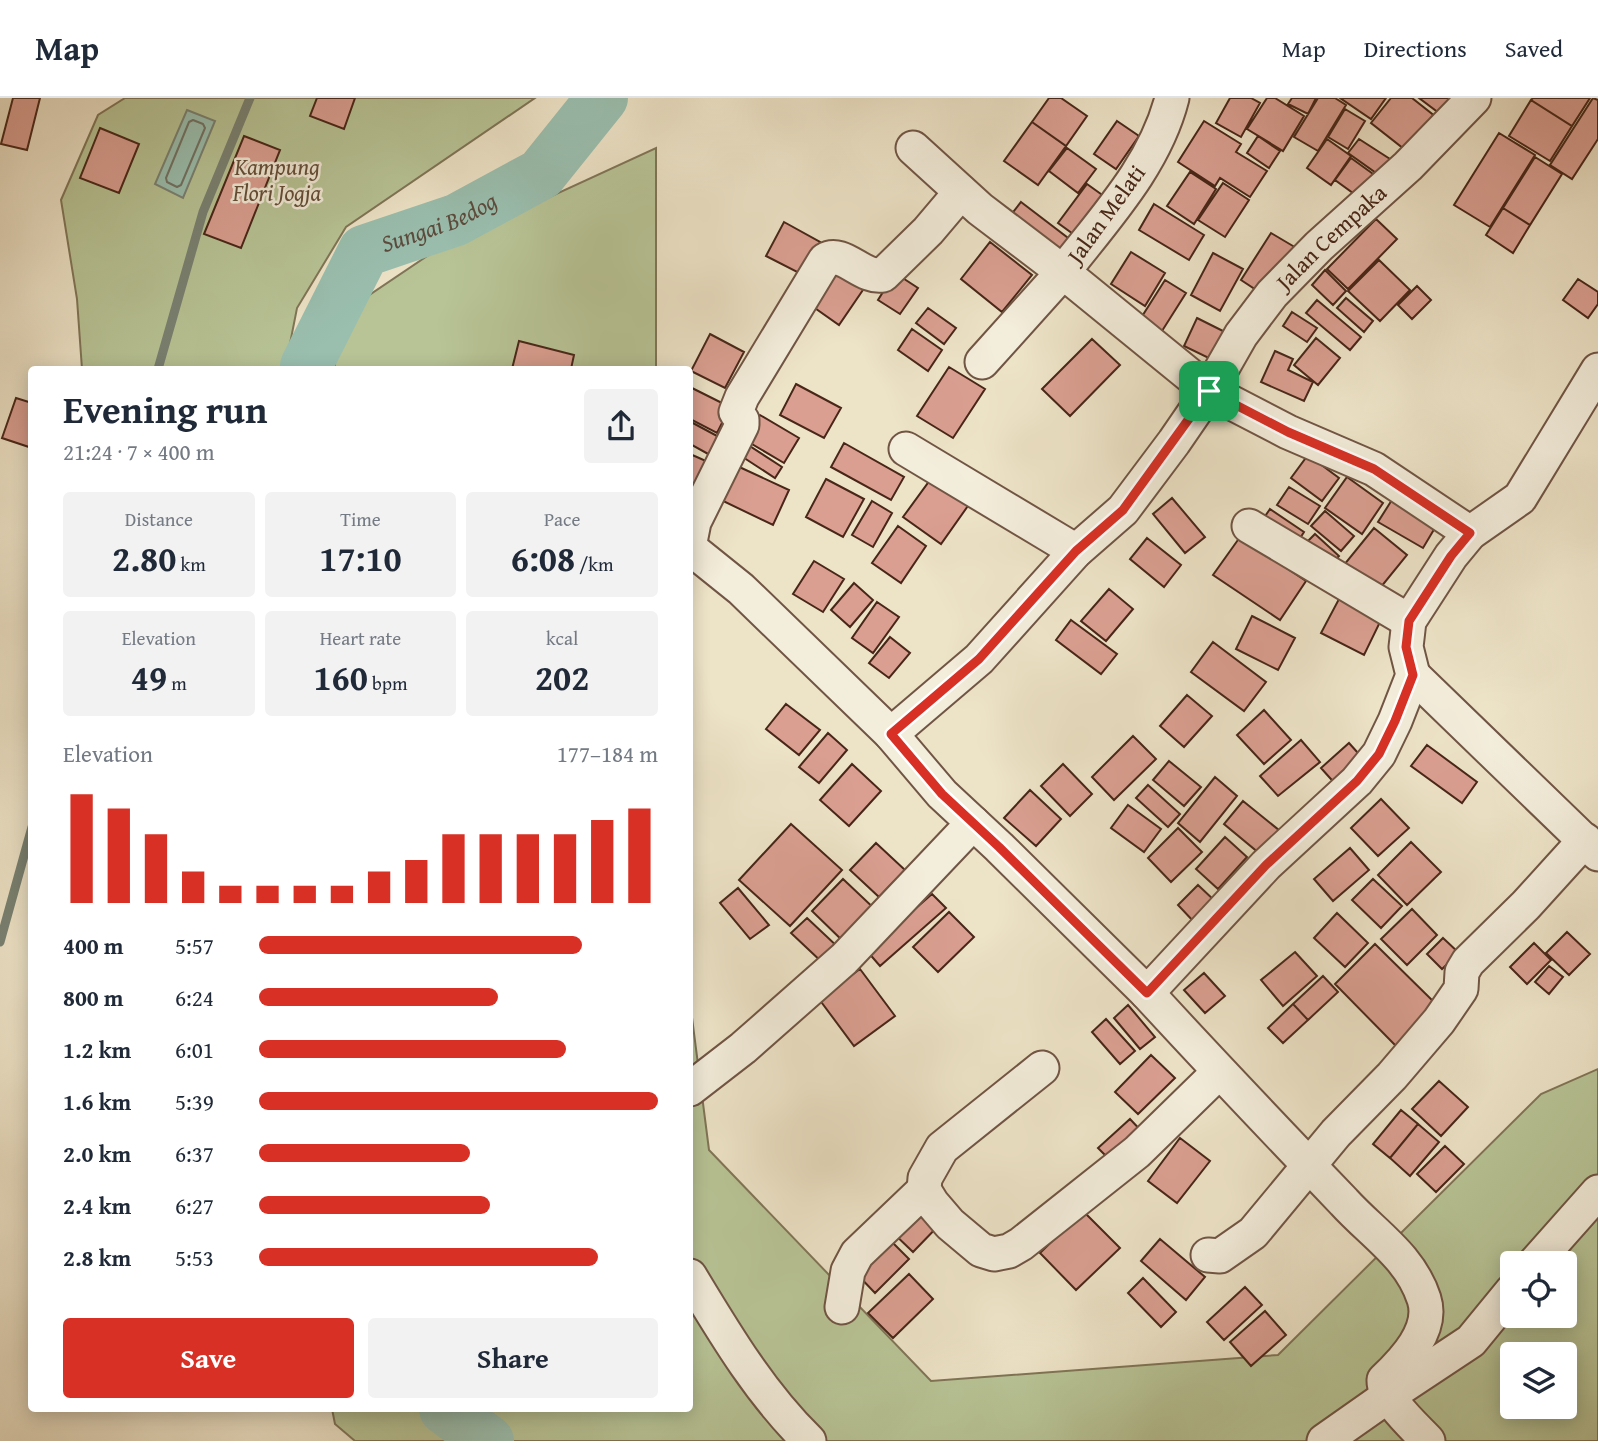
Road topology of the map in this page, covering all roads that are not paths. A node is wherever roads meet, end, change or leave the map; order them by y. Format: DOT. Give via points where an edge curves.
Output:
graph roads {
  1 [pos="1172,98"];
  2 [pos="1474,98"];
  3 [pos="913,148"];
  4 [pos="961,192"];
  5 [pos="1063,272"];
  6 [pos="982,362"];
  7 [pos="1598,370"];
  8 [pos="1209,391"];
  9 [pos="906,449"];
  10 [pos="693,527"];
  11 [pos="1250,527"];
  12 [pos="1470,533"];
  13 [pos="693,551"];
  14 [pos="1076,551"];
  15 [pos="1409,621"];
  16 [pos="1413,675"];
  17 [pos="891,734"];
  18 [pos="973,822"];
  19 [pos="1592,847"];
  20 [pos="1147,993"];
  21 [pos="1042,1068"];
  22 [pos="1219,1072"];
  23 [pos="693,1087"];
  24 [pos="1308,1165"];
  25 [pos="924,1190"];
  26 [pos="1598,1192"];
  27 [pos="1546,1251"];
  28 [pos="1208,1255"];
  29 [pos="693,1281"];
  30 [pos="1500,1305"];
  31 [pos="842,1307"];
  32 [pos="1388,1396"];
  33 [pos="809,1441"];
  34 [pos="1324,1441"];
  35 [pos="1428,1441"];
  1 -- 5 [label="street, Jalan Melati" via="1150,153 1130,186"];
  2 -- 8 [label="street, Jalan Cempaka" via="1272,294 1241,335"];
  3 -- 4 [label="street"];
  4 -- 5 [label="street"];
  4 -- 10 [label="street" via="883,275 869,275 838,258 825,260 743,397 736,412 742,425"];
  5 -- 6 [label="street"];
  5 -- 8 [label="street, Jalan Melati"];
  7 -- 12 [label="street" via="1520,498"];
  8 -- 12 [label="street, Jalan Melati" via="1374,469"];
  8 -- 14 [label="street, Jalan Cempaka" via="1123,510"];
  9 -- 14 [label="street"];
  11 -- 15 [label="street"];
  12 -- 15 [label="street"];
  13 -- 17 [label="street" via="741,589"];
  14 -- 17 [label="street, Jalan Cempaka" via="979,659"];
  15 -- 16 [label="street" via="1406,647"];
  16 -- 19 [label="street"];
  16 -- 20 [label="street" via="1379,754 1357,781 1266,865"];
  17 -- 18 [label="street" via="942,794"];
  18 -- 20 [label="street"];
  18 -- 23 [label="street" via="844,959"];
  19 -- 24 [label="street" via="1468,962 1461,989 1439,1021"];
  20 -- 22 [label="street"];
  21 -- 25 [label="street" via="942,1148 925,1178"];
  22 -- 24 [label="street"];
  22 -- 25 [label="street" via="1137,1152 1009,1251 994,1254 981,1250 950,1224"];
  24 -- 28 [label="street" via="1253,1233 1220,1256"];
  24 -- 32 [label="street" via="1398,1252 1425,1300 1427,1319 1418,1338 1384,1380"];
  25 -- 31 [label="street" via="857,1254 848,1271"];
  26 -- 27 [label="street"];
  29 -- 33 [label="street" via="739,1355 786,1419"];
  30 -- 32 [label="street" via="1471,1341"];
  32 -- 34 [label="street"];
  32 -- 35 [label="street"];
}
